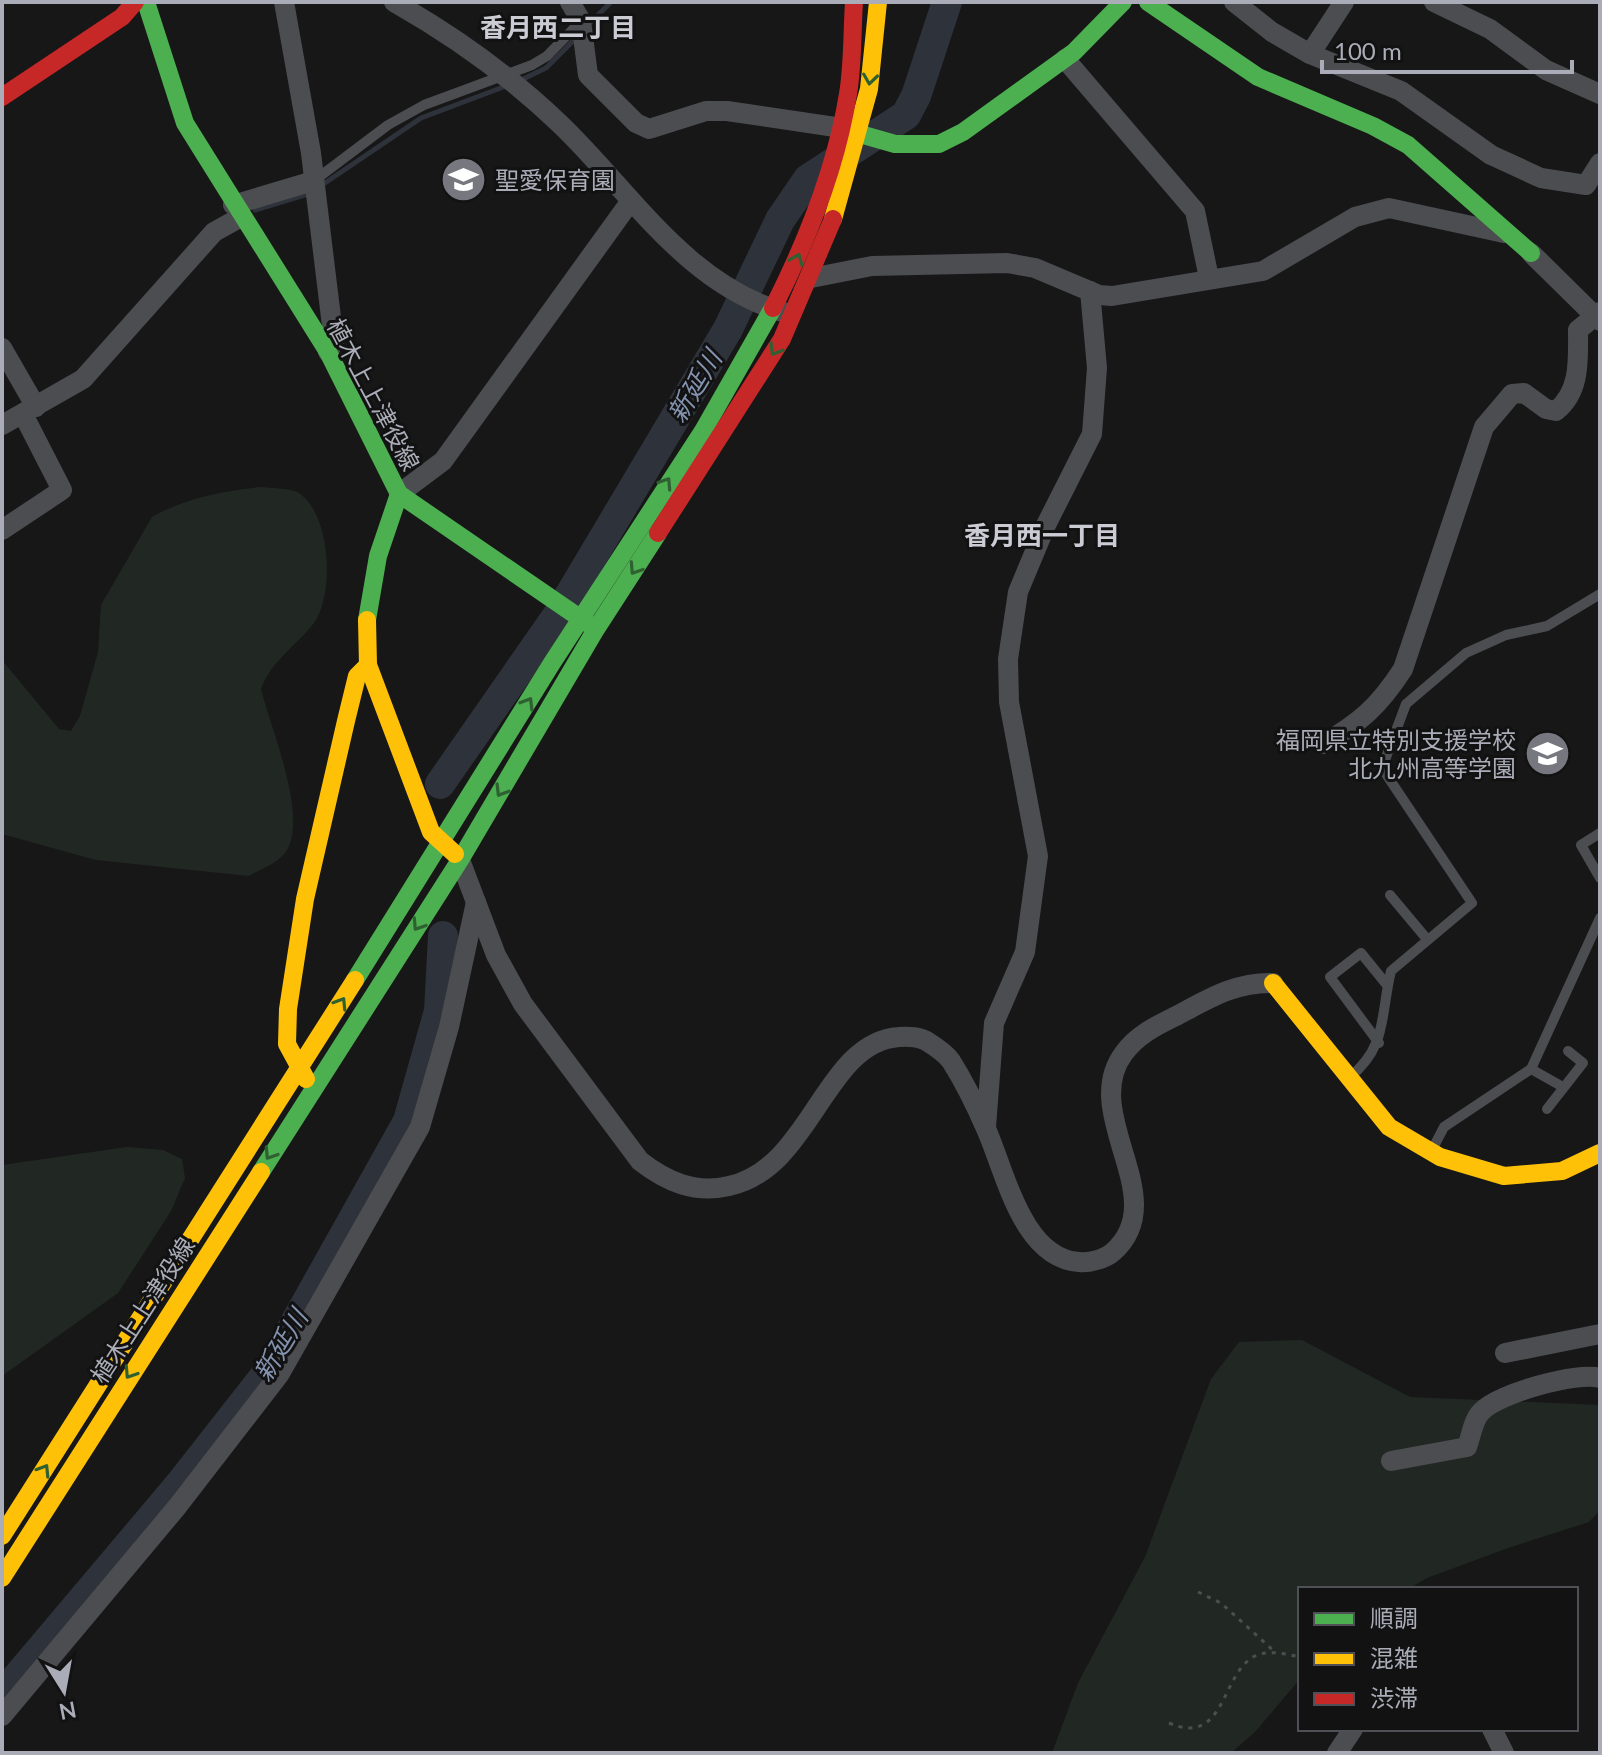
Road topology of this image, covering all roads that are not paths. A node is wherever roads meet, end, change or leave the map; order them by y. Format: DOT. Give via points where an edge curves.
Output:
graph roads {
  1 [pos="135,2"];
  2 [pos="146,2"];
  3 [pos="284,2"];
  4 [pos="394,2"];
  5 [pos="570,2"];
  6 [pos="854,2"];
  7 [pos="878,2"];
  8 [pos="1123,2"];
  9 [pos="1148,2"];
  10 [pos="1234,2"];
  11 [pos="1344,2"];
  12 [pos="1434,2"];
  13 [pos="581,21"];
  14 [pos="1310,54"];
  15 [pos="1065,59"];
  16 [pos="506,75"];
  17 [pos="1600,94"];
  18 [pos="2,97"];
  19 [pos="851,132"];
  20 [pos="1600,163"];
  21 [pos="313,181"];
  22 [pos="630,202"];
  23 [pos="237,211"];
  24 [pos="1504,233"];
  25 [pos="1531,253"];
  26 [pos="811,278"];
  27 [pos="1209,278"];
  28 [pos="1090,291"];
  29 [pos="784,312"];
  30 [pos="1600,312"];
  31 [pos="1600,321"];
  32 [pos="2,348"];
  33 [pos="328,352"];
  34 [pos="30,411"];
  35 [pos="2,425"];
  36 [pos="399,494"];
  37 [pos="2,530"];
  38 [pos="1600,594"];
  39 [pos="580,617"];
  40 [pos="596,629"];
  41 [pos="368,665"];
  42 [pos="1323,744"];
  43 [pos="1600,833"];
  44 [pos="444,841"];
  45 [pos="460,860"];
  46 [pos="1600,878"];
  47 [pos="1390,895"];
  48 [pos="476,902"];
  49 [pos="1600,918"];
  50 [pos="1426,938"];
  51 [pos="1273,983"];
  52 [pos="1387,985"];
  53 [pos="1379,1043"];
  54 [pos="1568,1051"];
  55 [pos="299,1069"];
  56 [pos="1531,1069"];
  57 [pos="1348,1079"];
  58 [pos="1563,1087"];
  59 [pos="312,1088"];
  60 [pos="1547,1109"];
  61 [pos="986,1127"];
  62 [pos="1431,1152"];
  63 [pos="1600,1153"];
  64 [pos="1600,1334"];
  65 [pos="1552,1345"];
  66 [pos="1505,1353"];
  67 [pos="1600,1378"];
  68 [pos="1564,1380"];
  69 [pos="1391,1461"];
  70 [pos="2,1536"];
  71 [pos="2,1578"];
  72 [pos="2,1716"];
  73 [pos="1352,1731"];
  74 [pos="1493,1731"];
  75 [pos="1337,1753"];
  76 [pos="1504,1753"];
  1 -- 18 [label="street" via="122,17"];
  2 -- 23 [label="street, 植木上上津役線" via="185,123"];
  3 -- 21 [label="street"];
  4 -- 16 [label="street"];
  5 -- 13 [label="street"];
  6 -- 19 [label="street"];
  7 -- 19 [label="street, one-way"];
  8 -- 15 [label="street"];
  9 -- 24 [label="street" via="1220,56 1276,86 1387,132 1418,152"];
  10 -- 14 [label="street"];
  11 -- 14 [label="street"];
  12 -- 17 [label="street" via="1490,29 1546,70"];
  13 -- 16 [label="lane" via="547,56"];
  13 -- 19 [label="street" via="588,75 636,123 649,129 706,111 727,111"];
  14 -- 20 [label="street" via="1401,91 1491,155 1541,178 1586,185"];
  15 -- 19 [label="street" via="939,144 895,144"];
  15 -- 27 [label="street" via="1195,211"];
  16 -- 21 [label="lane" via="424,105"];
  16 -- 22 [label="street" via="563,126"];
  19 -- 26 [label="street" via="843,194"];
  29 -- 19 [label="street, one-way" via="820,201"];
  21 -- 23 [label="street"];
  21 -- 33 [label="street" via="334,342"];
  22 -- 29 [label="street" via="732,293"];
  22 -- 36 [label="street" via="443,461"];
  23 -- 33 [label="street, 植木上上津役線"];
  23 -- 34 [label="street" via="83,379"];
  24 -- 25 [label="street"];
  24 -- 27 [label="street" via="1389,208 1355,217 1263,271"];
  25 -- 31 [label="street"];
  26 -- 28 [label="street" via="872,266 1007,263 1035,268"];
  26 -- 29 [label="street"];
  27 -- 28 [label="street" via="1112,296"];
  28 -- 61 [label="street" via="1097,368 1092,434 1018,592 1008,659 1009,702 1038,856 1025,952 994,1023"];
  39 -- 29 [label="street, one-way" via="754,349"];
  29 -- 40 [label="street, one-way" via="740,408"];
  30 -- 42 [label="street, bridge" via="1578,330 1578,372 1566,402 1556,411 1524,393 1512,394 1484,427 1403,669 1382,702"];
  32 -- 34 [label="street"];
  33 -- 36 [label="street, 植木上上津役線"];
  34 -- 35 [label="street"];
  34 -- 37 [label="street" via="62,490"];
  36 -- 39 [label="street"];
  36 -- 41 [label="street, 植木上上津役線" via="387,522 366,625"];
  38 -- 50 [label="lane" via="1547,626 1506,635 1466,653 1406,704 1382,768 1472,903"];
  39 -- 40 [label="street"];
  44 -- 39 [label="street, one-way"];
  40 -- 45 [label="street, one-way"];
  41 -- 44 [label="street" via="431,832"];
  41 -- 55 [label="street, 植木上上津役線" via="357,676 305,899 288,1009 287,1044"];
  43 -- 46 [label="lane" via="1581,845"];
  44 -- 45 [label="street"];
  55 -- 44 [label="street, one-way"];
  45 -- 48 [label="street"];
  45 -- 59 [label="street, one-way"];
  47 -- 50 [label="lane"];
  48 -- 61 [label="street" via="496,955 523,1004 640,1161 663,1180 713,1190 749,1182 774,1166 855,1055 878,1039 924,1039 949,1058"];
  48 -- 72 [label="street" via="420,1127 279,1375 177,1507"];
  49 -- 56 [label="lane"];
  50 -- 52 [label="lane" via="1391,971"];
  51 -- 57 [label="street"];
  51 -- 61 [label="street" via="1246,982 1221,992 1143,1033 1124,1052 1113,1072 1111,1096 1135,1214 1111,1254 1088,1263 1064,1261 1047,1251 1022,1215"];
  52 -- 53 [label="lane"];
  52 -- 53 [label="lane" via="1361,953 1330,977"];
  53 -- 57 [label="lane"];
  54 -- 58 [label="lane" via="1583,1063"];
  55 -- 59 [label="street, 植木上上津役線"];
  70 -- 55 [label="street, 植木上上津役線, one-way"];
  56 -- 58 [label="lane"];
  56 -- 62 [label="lane" via="1444,1127"];
  57 -- 62 [label="street" via="1389,1127"];
  58 -- 60 [label="lane"];
  59 -- 71 [label="street, 植木上上津役線, one-way"];
  62 -- 63 [label="street" via="1504,1176 1562,1171"];
  64 -- 65 [label="street"];
  65 -- 66 [label="street"];
  65 -- 68 [label="street"];
  67 -- 68 [label="street"];
  68 -- 69 [label="street" via="1490,1404 1479,1413 1467,1447"];
  73 -- 75 [label="street"];
  74 -- 76 [label="street"];
}
